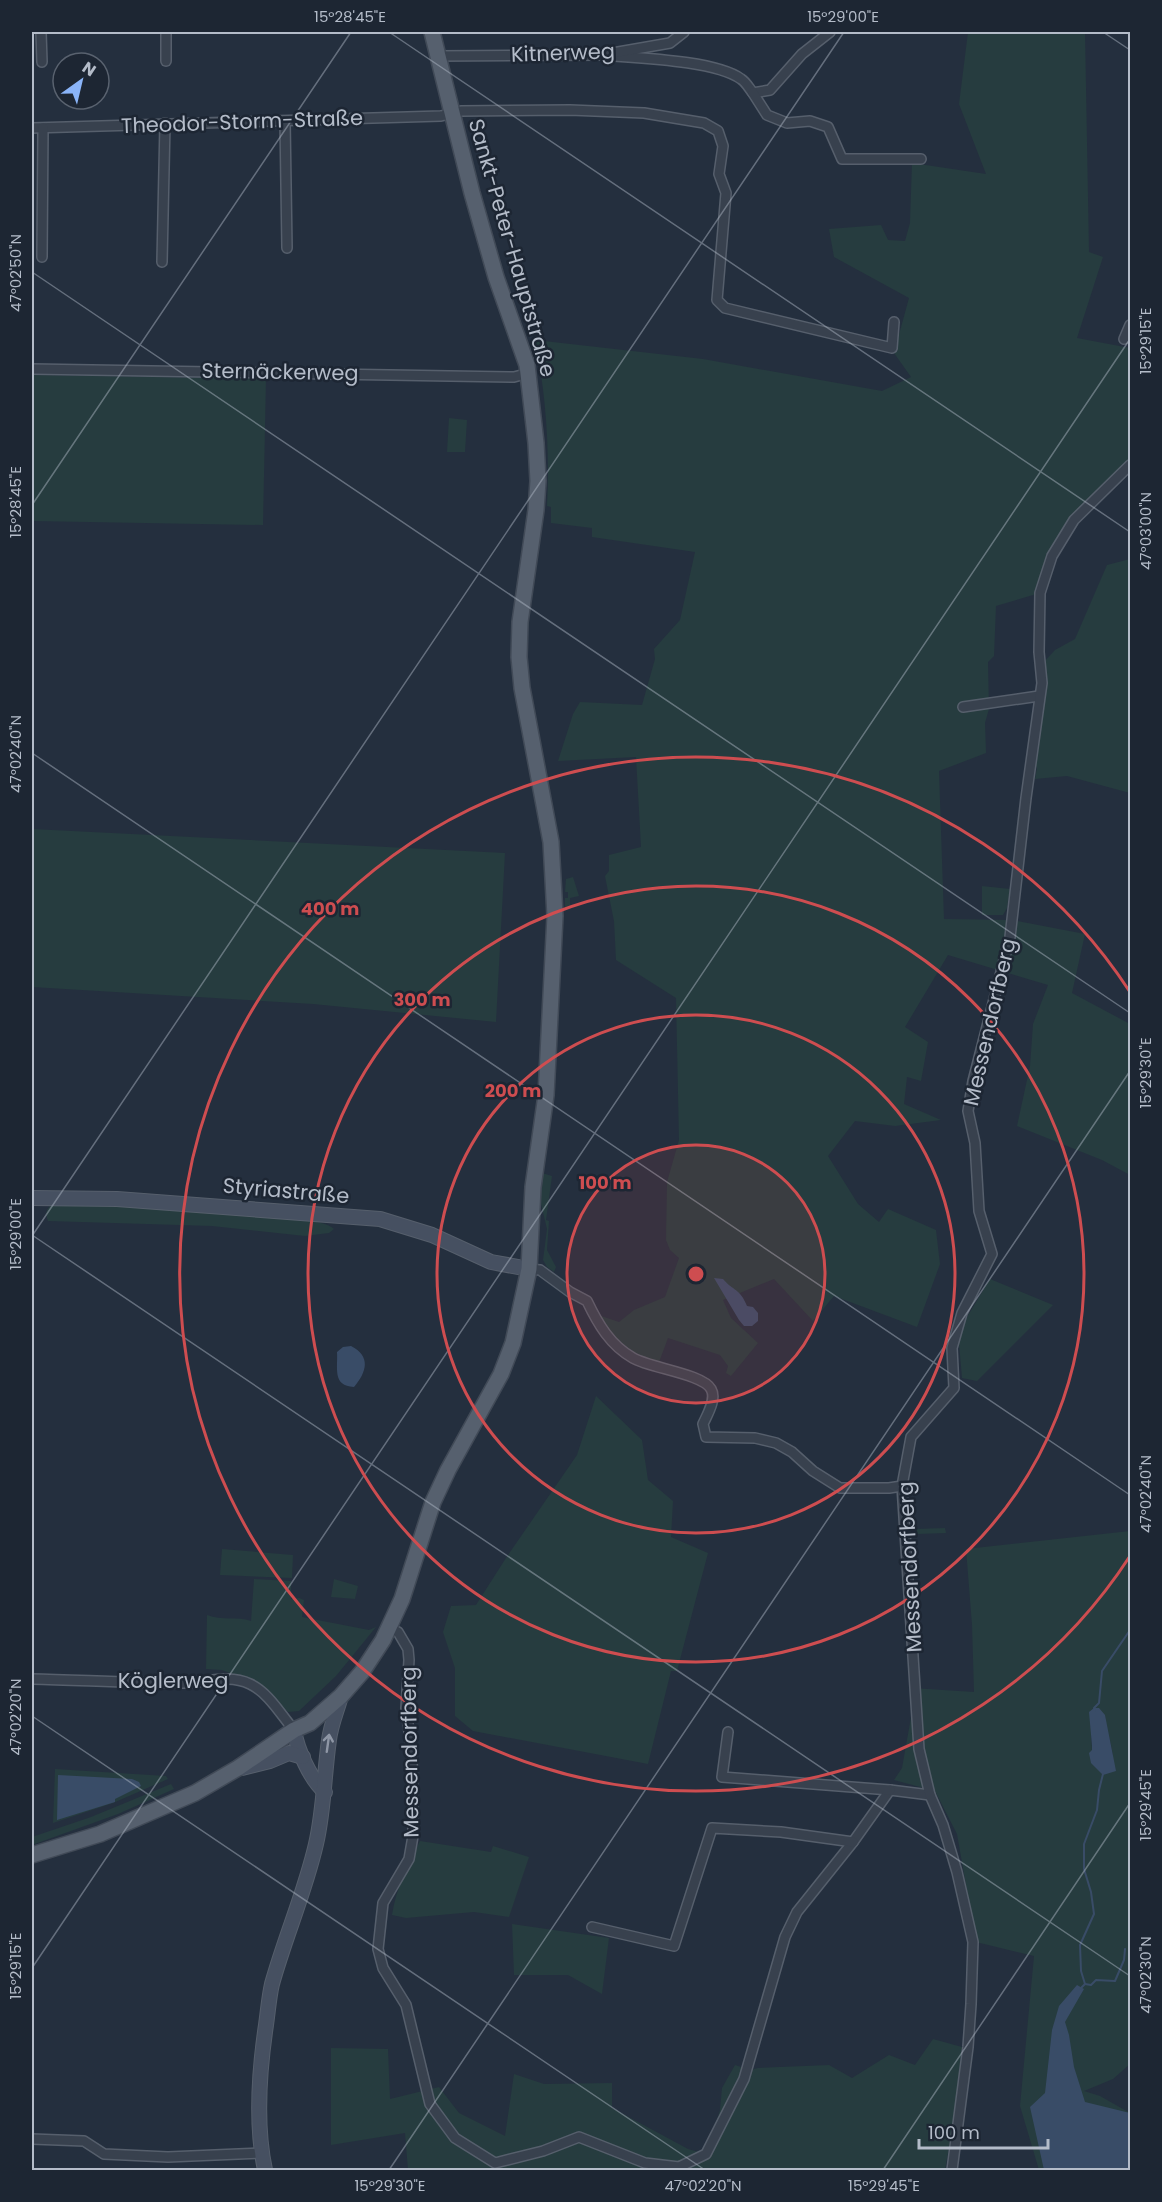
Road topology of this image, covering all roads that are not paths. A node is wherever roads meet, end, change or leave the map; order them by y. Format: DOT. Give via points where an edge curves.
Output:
graph roads {
  1 [pos="41,32"];
  2 [pos="166,32"];
  3 [pos="432,32"];
  4 [pos="684,32"];
  5 [pos="830,32"];
  6 [pos="601,55"];
  7 [pos="438,56"];
  8 [pos="166,61"];
  9 [pos="42,62"];
  10 [pos="753,93"];
  11 [pos="452,113"];
  12 [pos="285,121"];
  13 [pos="165,123"];
  14 [pos="32,128"];
  15 [pos="42,128"];
  16 [pos="921,159"];
  17 [pos="287,248"];
  18 [pos="42,257"];
  19 [pos="162,262"];
  20 [pos="894,322"];
  21 [pos="1131,326"];
  22 [pos="1124,339"];
  23 [pos="32,369"];
  24 [pos="529,373"];
  25 [pos="1131,465"];
  26 [pos="1039,696"];
  27 [pos="963,707"];
  28 [pos="32,1198"];
  29 [pos="529,1269"];
  30 [pos="902,1485"];
  31 [pos="389,1628"];
  32 [pos="32,1679"];
  33 [pos="341,1696"];
  34 [pos="294,1730"];
  35 [pos="728,1732"];
  36 [pos="303,1757"];
  37 [pos="238,1768"];
  38 [pos="325,1787"];
  39 [pos="890,1790"];
  40 [pos="930,1795"];
  41 [pos="853,1842"];
  42 [pos="32,1855"];
  43 [pos="592,1927"];
  44 [pos="32,2139"];
  45 [pos="261,2153"];
  46 [pos="265,2170"];
  47 [pos="952,2170"];
  1 -- 9 [label="street"];
  2 -- 8 [label="street"];
  3 -- 7 [label="main road, Sankt-Peter-Hauptstraße"];
  4 -- 6 [label="street, Kitnerweg" via="670,43"];
  5 -- 10 [label="street" via="802,54 770,90"];
  6 -- 7 [label="street, Kitnerweg"];
  6 -- 10 [label="street" via="726,70 743,80"];
  7 -- 11 [label="main road, Sankt-Peter-Hauptstraße"];
  10 -- 16 [label="street" via="767,115 787,123 810,121 828,127 842,159"];
  11 -- 12 [label="street, Theodor-Storm-Straße"];
  11 -- 20 [label="street, Sankt-Peter-Hauptstraße" via="570,110 633,113 704,123 718,131 723,146 719,174 726,193 717,300 725,308 892,348"];
  11 -- 24 [label="main road, Sankt-Peter-Hauptstraße" via="496,277"];
  12 -- 13 [label="street, Theodor-Storm-Straße"];
  12 -- 17 [label="street"];
  13 -- 15 [label="street, Theodor-Storm-Straße"];
  13 -- 19 [label="street"];
  14 -- 15 [label="street, Theodor-Storm-Straße"];
  15 -- 18 [label="street"];
  21 -- 22 [label="street"];
  23 -- 24 [label="street, Sternäckerweg" via="514,377"];
  24 -- 29 [label="main road, Sankt-Peter-Hauptstraße" via="538,481 519,657 551,842 555,916 546,1095 533,1187"];
  25 -- 26 [label="street, Messendorfberg" via="1074,520 1052,556 1040,593"];
  26 -- 27 [label="street"];
  26 -- 30 [label="street, Messendorfberg" via="1010,937 968,1111 975,1143 979,1211 992,1254 962,1313 952,1348 954,1388 911,1437"];
  28 -- 29 [label="main road, Styriastraße" via="117,1199 380,1219 432,1234 491,1263"];
  29 -- 30 [label="street" via="540,1270 583,1297 603,1332 634,1359 708,1385 712,1393 711,1409 703,1424 706,1437 755,1438 776,1443 840,1488"];
  29 -- 31 [label="main road, Sankt-Peter-Hauptstraße" via="513,1343 501,1374 433,1502"];
  30 -- 40 [label="street, Messendorfberg" via="919,1749"];
  31 -- 33 [label="main road, Sankt-Peter-Hauptstraße" via="362,1672"];
  31 -- 41 [label="street, Messendorfberg" via="398,1632 408,1648 406,1708 412,1755 413,1836 409,1858 383,1903 378,1948 384,1968 406,2005 430,2104 455,2138 495,2163 579,2137 645,2163 679,2167 706,2154 744,2079 785,1937 812,1891"];
  32 -- 34 [label="street, Köglerweg" via="181,1684 238,1680 261,1691"];
  33 -- 34 [label="main road" via="310,1723"];
  38 -- 33 [label="main road, Sankt-Peter-Hauptstraße, one-way" via="329,1738"];
  34 -- 36 [label="main road"];
  34 -- 37 [label="main road"];
  34 -- 38 [label="main road" via="305,1742"];
  35 -- 39 [label="street" via="722,1777"];
  36 -- 37 [label="main road" via="289,1753"];
  36 -- 38 [label="main road" via="317,1785"];
  37 -- 42 [label="main road" via="136,1820"];
  38 -- 45 [label="main road, Sankt-Peter-Hauptstraße" via="308,1877 272,1986 262,2050"];
  39 -- 40 [label="street"];
  39 -- 41 [label="street, Messendorfberg"];
  40 -- 47 [label="street, Messendorfberg" via="952,1853 973,1942 969,2036"];
  41 -- 43 [label="street" via="712,1828 674,1946"];
  44 -- 45 [label="street" via="84,2141 104,2154 168,2157"];
  45 -- 46 [label="main road, Sankt-Peter-Hauptstraße"];
}
